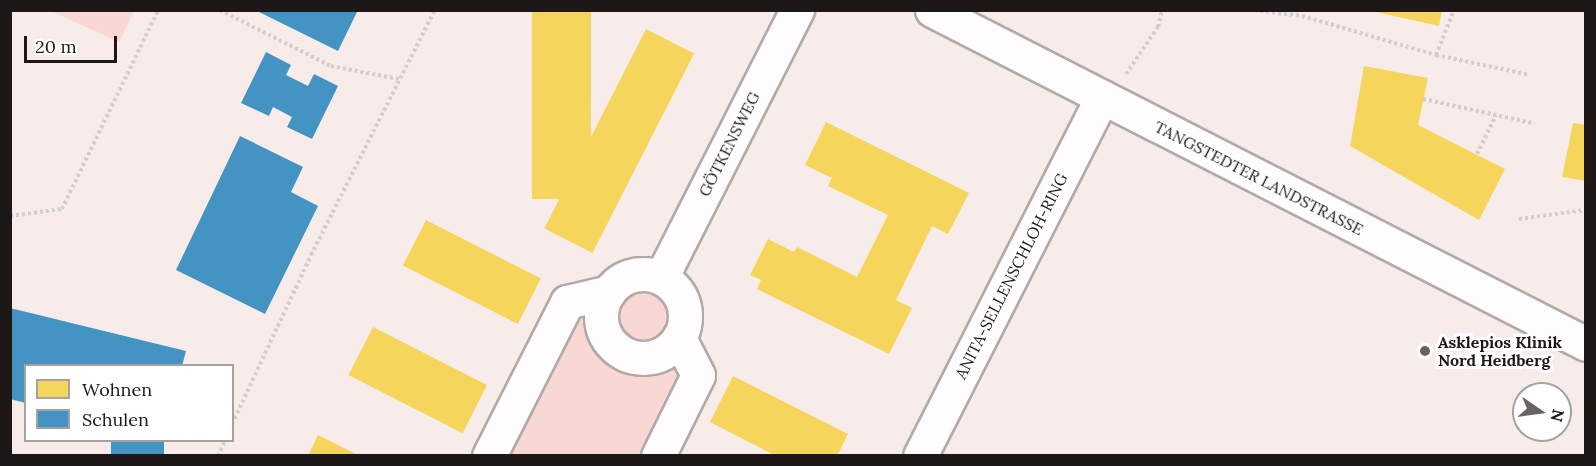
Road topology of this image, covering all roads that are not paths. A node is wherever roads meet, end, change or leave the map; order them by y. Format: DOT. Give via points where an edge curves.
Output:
graph roads {
  1 [pos="796,10"];
  2 [pos="932,10"];
  3 [pos="1106,99"];
  4 [pos="661,278"];
  5 [pos="609,292"];
  6 [pos="679,338"];
  7 [pos="1586,344"];
  8 [pos="489,456"];
  9 [pos="658,456"];
  10 [pos="920,456"];
  1 -- 4 [label="street, GÖTKENSWEG"];
  2 -- 3 [label="street, TANGSTEDTER LANDSTRASSE"];
  3 -- 7 [label="street, TANGSTEDTER LANDSTRASSE"];
  3 -- 10 [label="street, ANITA-SELLENSCHLOH-RING"];
  4 -- 5 [label="street" via="627,278"];
  4 -- 6 [label="street" via="673,286 685,311"];
  5 -- 6 [label="street" via="603,304 603,331 620,352 645,358 659,356"];
  5 -- 8 [label="street" via="567,302"];
  6 -- 9 [label="street" via="698,375"];
}
